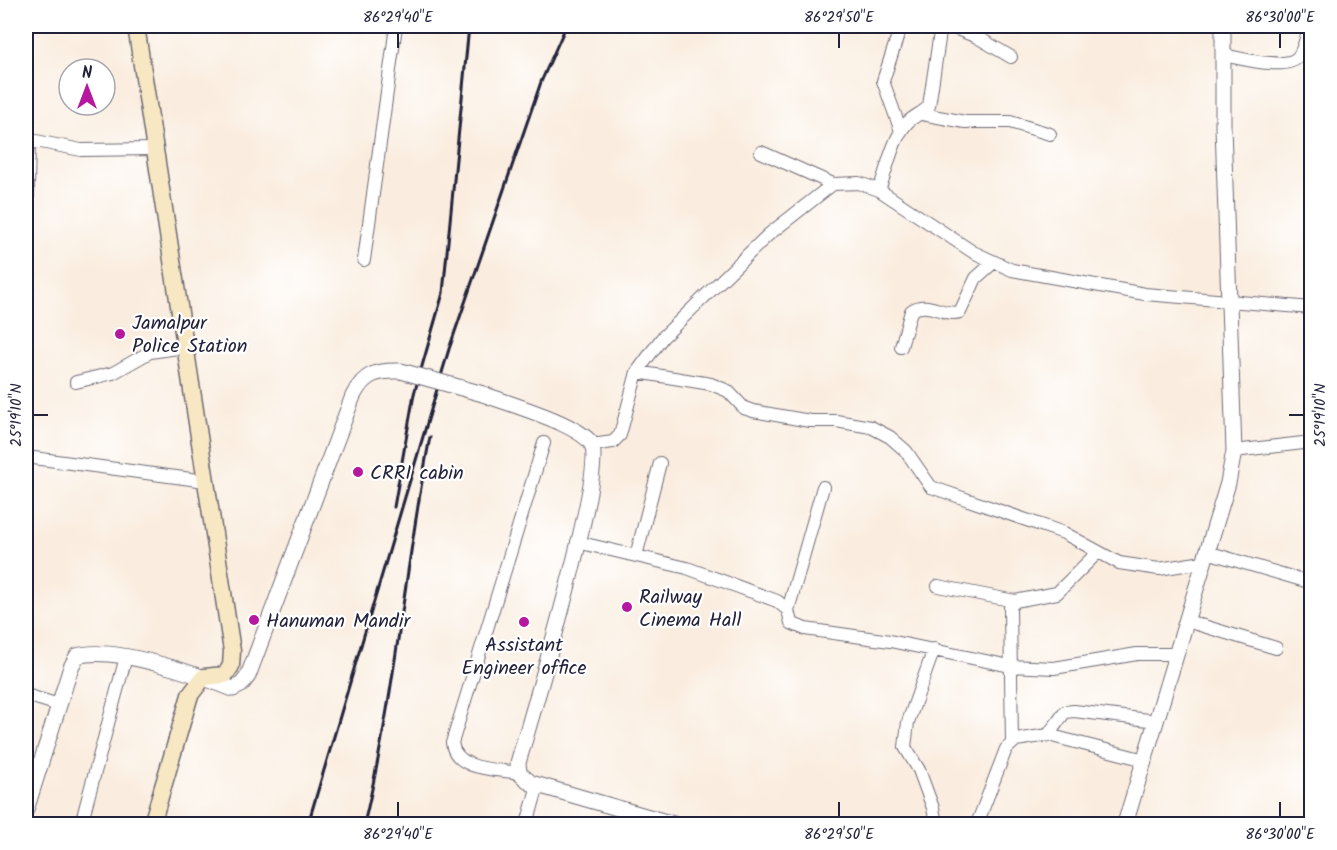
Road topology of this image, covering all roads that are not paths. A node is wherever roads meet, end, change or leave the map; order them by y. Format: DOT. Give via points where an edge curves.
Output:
graph roads {
  1 [pos="136,26"];
  2 [pos="396,26"];
  3 [pos="941,26"];
  4 [pos="949,26"];
  5 [pos="1223,26"];
  6 [pos="1311,26"];
  7 [pos="899,32"];
  8 [pos="1223,55"];
  9 [pos="1011,57"];
  10 [pos="922,114"];
  11 [pos="901,131"];
  12 [pos="1050,134"];
  13 [pos="27,139"];
  14 [pos="155,149"];
  15 [pos="761,152"];
  16 [pos="833,184"];
  17 [pos="879,190"];
  18 [pos="364,260"];
  19 [pos="994,262"];
  20 [pos="26,285"];
  21 [pos="1229,302"];
  22 [pos="1311,308"];
  23 [pos="185,347"];
  24 [pos="901,347"];
  25 [pos="638,372"];
  26 [pos="76,382"];
  27 [pos="1311,442"];
  28 [pos="544,443"];
  29 [pos="592,445"];
  30 [pos="1234,451"];
  31 [pos="26,457"];
  32 [pos="660,463"];
  33 [pos="206,481"];
  34 [pos="823,487"];
  35 [pos="578,542"];
  36 [pos="1098,552"];
  37 [pos="636,556"];
  38 [pos="1205,557"];
  39 [pos="1311,583"];
  40 [pos="938,586"];
  41 [pos="1015,601"];
  42 [pos="788,610"];
  43 [pos="1186,621"];
  44 [pos="1276,648"];
  45 [pos="934,649"];
  46 [pos="232,651"];
  47 [pos="1177,654"];
  48 [pos="126,657"];
  49 [pos="253,663"];
  50 [pos="1010,666"];
  51 [pos="204,677"];
  52 [pos="26,696"];
  53 [pos="59,705"];
  54 [pos="1157,721"];
  55 [pos="1048,735"];
  56 [pos="1012,743"];
  57 [pos="1145,760"];
  58 [pos="519,773"];
  59 [pos="538,785"];
  60 [pos="26,810"];
  61 [pos="81,825"];
  62 [pos="152,825"];
  63 [pos="527,825"];
  64 [pos="673,825"];
  65 [pos="936,825"];
  66 [pos="977,825"];
  67 [pos="1125,825"];
  1 -- 14 [label="main road"];
  2 -- 18 [label="street"];
  3 -- 10 [label="street" via="931,97"];
  4 -- 9 [label="street"];
  5 -- 8 [label="street"];
  6 -- 8 [label="street" via="1299,55 1291,62"];
  7 -- 11 [label="street" via="883,81"];
  8 -- 21 [label="street"];
  10 -- 11 [label="street"];
  10 -- 12 [label="street" via="965,122 1010,122"];
  11 -- 17 [label="street"];
  13 -- 14 [label="street" via="81,150"];
  13 -- 20 [label="street"];
  14 -- 23 [label="main road"];
  15 -- 16 [label="street"];
  16 -- 17 [label="street" via="859,183"];
  16 -- 25 [label="street" via="768,236 662,338"];
  17 -- 19 [label="street"];
  19 -- 21 [label="street" via="1037,276 1145,294"];
  19 -- 24 [label="street" via="976,278 960,312 919,306 911,310"];
  21 -- 22 [label="street"];
  21 -- 30 [label="street"];
  23 -- 26 [label="street" via="150,352 113,373"];
  23 -- 33 [label="main road"];
  25 -- 29 [label="street" via="620,435 613,442"];
  25 -- 36 [label="street" via="711,384 753,411 871,427 906,451 931,487 1064,533"];
  27 -- 30 [label="street"];
  28 -- 58 [label="street" via="452,743 454,754 461,761"];
  29 -- 35 [label="street" via="594,460"];
  29 -- 49 [label="street, bridge" via="578,430 483,394 401,371 369,374 353,396"];
  30 -- 38 [label="street"];
  31 -- 33 [label="street"];
  32 -- 37 [label="street"];
  33 -- 46 [label="main road"];
  34 -- 42 [label="street"];
  35 -- 37 [label="street"];
  35 -- 58 [label="street" via="518,763"];
  36 -- 38 [label="street" via="1119,563 1159,569"];
  36 -- 41 [label="street" via="1057,592"];
  37 -- 42 [label="street" via="687,568 777,601"];
  38 -- 39 [label="street"];
  38 -- 43 [label="street"];
  40 -- 41 [label="street"];
  41 -- 50 [label="street" via="1008,615"];
  42 -- 45 [label="street" via="790,622 805,629"];
  43 -- 44 [label="street"];
  43 -- 47 [label="street"];
  45 -- 50 [label="street"];
  45 -- 65 [label="street" via="908,722 905,747 919,770"];
  46 -- 49 [label="street"];
  46 -- 51 [label="main road" via="231,666 225,675"];
  47 -- 50 [label="street" via="1137,654 1054,668"];
  47 -- 54 [label="street"];
  48 -- 51 [label="street"];
  48 -- 53 [label="street" via="77,656"];
  48 -- 61 [label="street"];
  49 -- 51 [label="street" via="248,676 233,689"];
  50 -- 56 [label="street"];
  51 -- 62 [label="main road" via="190,695"];
  52 -- 53 [label="street"];
  53 -- 60 [label="street"];
  54 -- 55 [label="street" via="1074,711 1061,715"];
  54 -- 57 [label="street"];
  55 -- 56 [label="street"];
  55 -- 57 [label="street"];
  56 -- 66 [label="street" via="1006,749"];
  57 -- 67 [label="street"];
  58 -- 59 [label="street"];
  59 -- 63 [label="street"];
  59 -- 64 [label="street"];
}
